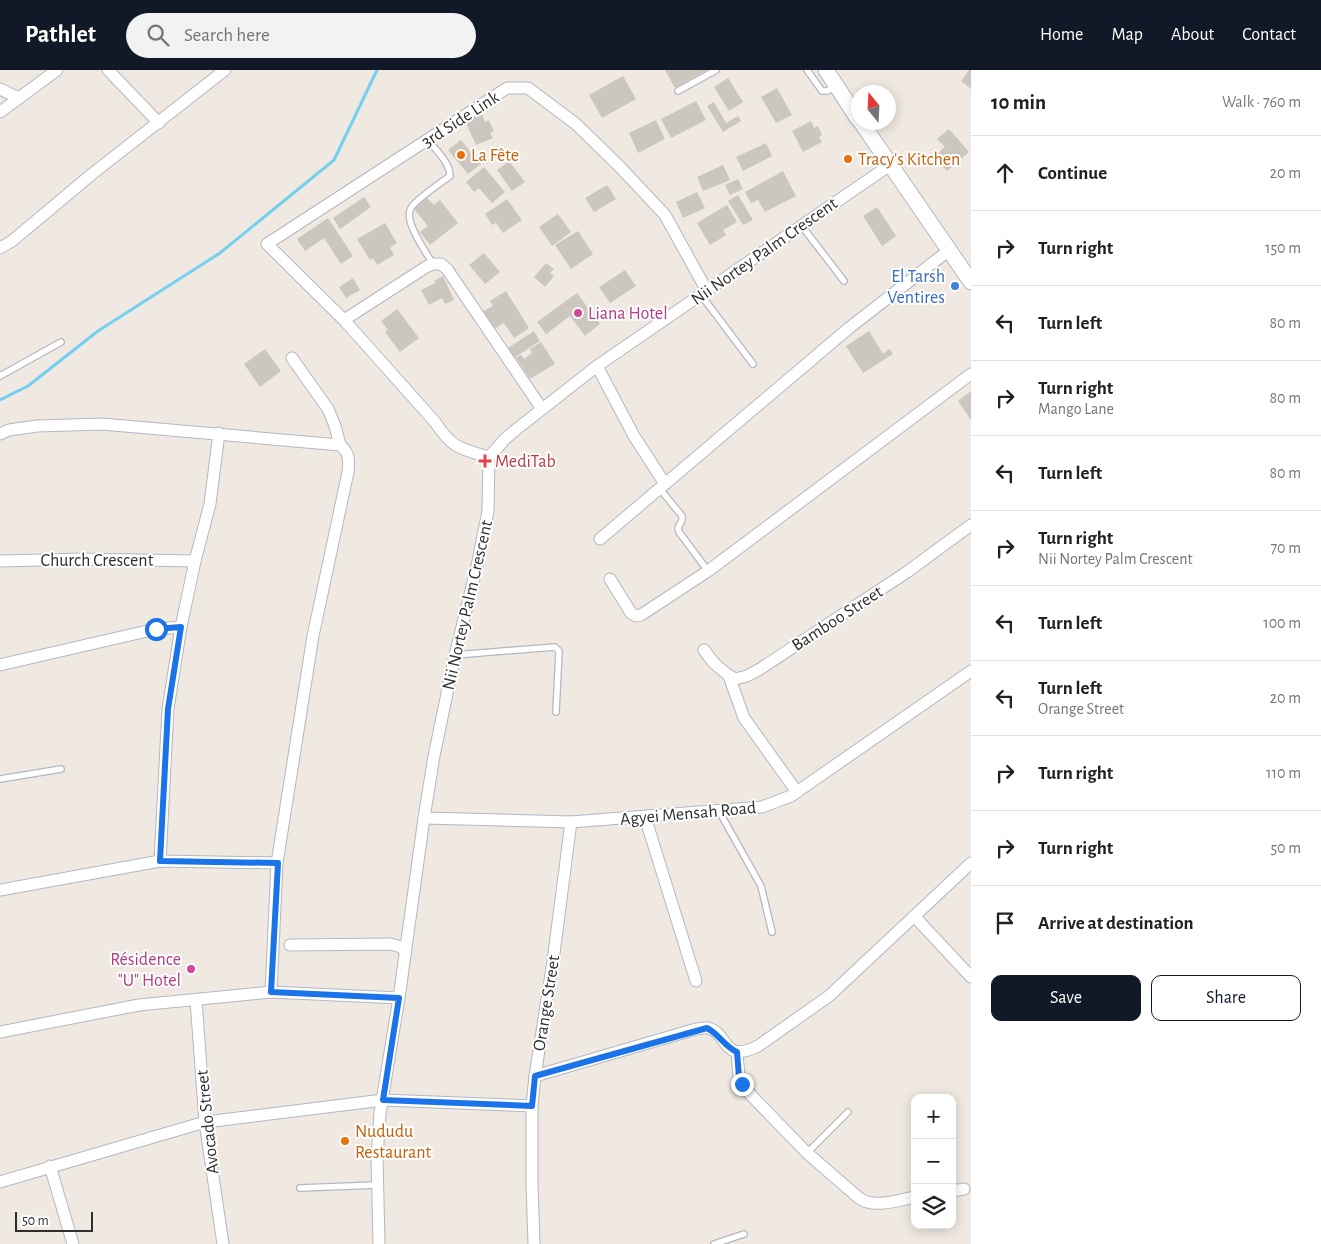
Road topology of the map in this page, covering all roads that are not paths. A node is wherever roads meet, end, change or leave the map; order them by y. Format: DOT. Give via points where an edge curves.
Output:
graph roads {
  1 [pos="57,70"];
  2 [pos="108,70"];
  3 [pos="225,70"];
  4 [pos="716,70"];
  5 [pos="807,70"];
  6 [pos="826,70"];
  7 [pos="837,87"];
  8 [pos="0,88"];
  9 [pos="678,91"];
  10 [pos="19,98"];
  11 [pos="851,108"];
  12 [pos="0,112"];
  13 [pos="159,123"];
  14 [pos="866,130"];
  15 [pos="428,140"];
  16 [pos="890,165"];
  17 [pos="801,225"];
  18 [pos="0,248"];
  19 [pos="948,250"];
  20 [pos="433,264"];
  21 [pos="844,281"];
  22 [pos="971,282"];
  23 [pos="704,293"];
  24 [pos="344,320"];
  25 [pos="61,342"];
  26 [pos="292,358"];
  27 [pos="753,364"];
  28 [pos="597,366"];
  29 [pos="971,374"];
  30 [pos="0,376"];
  31 [pos="542,410"];
  32 [pos="0,434"];
  33 [pos="219,434"];
  34 [pos="340,445"];
  35 [pos="489,457"];
  36 [pos="663,486"];
  37 [pos="971,525"];
  38 [pos="600,539"];
  39 [pos="0,561"];
  40 [pos="195,561"];
  41 [pos="708,571"];
  42 [pos="610,579"];
  43 [pos="181,627"];
  44 [pos="704,650"];
  45 [pos="455,655"];
  46 [pos="0,665"];
  47 [pos="971,670"];
  48 [pos="729,676"];
  49 [pos="556,712"];
  50 [pos="61,769"];
  51 [pos="0,780"];
  52 [pos="797,792"];
  53 [pos="719,811"];
  54 [pos="424,818"];
  55 [pos="645,818"];
  56 [pos="571,822"];
  57 [pos="160,861"];
  58 [pos="278,863"];
  59 [pos="971,863"];
  60 [pos="0,890"];
  61 [pos="914,916"];
  62 [pos="772,932"];
  63 [pos="290,945"];
  64 [pos="406,952"];
  65 [pos="971,977"];
  66 [pos="696,981"];
  67 [pos="271,992"];
  68 [pos="399,998"];
  69 [pos="196,1000"];
  70 [pos="0,1031"];
  71 [pos="737,1052"];
  72 [pos="535,1076"];
  73 [pos="383,1100"];
  74 [pos="532,1106"];
  75 [pos="848,1112"];
  76 [pos="205,1122"];
  77 [pos="807,1153"];
  78 [pos="50,1166"];
  79 [pos="0,1182"];
  80 [pos="377,1185"];
  81 [pos="300,1188"];
  82 [pos="911,1198"];
  83 [pos="744,1234"];
  84 [pos="73,1244"];
  85 [pos="223,1244"];
  86 [pos="379,1244"];
  87 [pos="534,1244"];
  88 [pos="714,1244"];
  1 -- 10 [label="street"];
  2 -- 13 [label="street"];
  3 -- 13 [label="street"];
  4 -- 9 [label="lane"];
  5 -- 7 [label="lane" via="822,91"];
  6 -- 7 [label="street"];
  7 -- 11 [label="street"];
  8 -- 10 [label="street"];
  10 -- 12 [label="street"];
  13 -- 18 [label="street"];
  14 -- 16 [label="street"];
  15 -- 20 [label="lane" via="448,165 450,176 411,207 408,216"];
  15 -- 23 [label="street, 3rd Side Link" via="507,88 528,88 576,124 665,216"];
  15 -- 24 [label="street, 3rd Side Link" via="267,244"];
  16 -- 17 [label="street, Nii Nortey Palm Crescent"];
  16 -- 19 [label="street"];
  17 -- 21 [label="lane"];
  17 -- 23 [label="street, Nii Nortey Palm Crescent"];
  19 -- 22 [label="street"];
  19 -- 36 [label="street" via="849,328"];
  20 -- 24 [label="street"];
  20 -- 31 [label="street" via="441,264 447,269"];
  23 -- 27 [label="lane"];
  23 -- 28 [label="street, Nii Nortey Palm Crescent"];
  24 -- 35 [label="street" via="435,422 444,437 454,446"];
  25 -- 30 [label="lane"];
  26 -- 34 [label="street" via="328,409"];
  28 -- 31 [label="street, Nii Nortey Palm Crescent"];
  28 -- 36 [label="street"];
  29 -- 41 [label="street"];
  31 -- 35 [label="street, Nii Nortey Palm Crescent" via="506,438"];
  32 -- 33 [label="street" via="38,426 102,424"];
  33 -- 34 [label="street"];
  33 -- 40 [label="street" via="210,504"];
  34 -- 58 [label="street" via="350,459 313,636"];
  35 -- 45 [label="street, Nii Nortey Palm Crescent" via="488,511"];
  36 -- 38 [label="street"];
  36 -- 41 [label="lane" via="682,516 679,532"];
  37 -- 48 [label="street, Bamboo Street" via="907,572 760,669 735,679"];
  39 -- 40 [label="street, Church Crescent"];
  40 -- 43 [label="street"];
  41 -- 42 [label="street" via="636,616"];
  43 -- 46 [label="street" via="156,629"];
  43 -- 57 [label="street" via="168,709"];
  44 -- 48 [label="street" via="713,664"];
  45 -- 49 [label="lane" via="555,647 559,652"];
  45 -- 54 [label="street, Nii Nortey Palm Crescent"];
  47 -- 52 [label="street, Agyei Mensah Road"];
  48 -- 52 [label="street" via="744,718"];
  50 -- 51 [label="lane"];
  52 -- 53 [label="street, Agyei Mensah Road" via="762,807"];
  53 -- 55 [label="street, Agyei Mensah Road"];
  53 -- 62 [label="lane" via="761,886"];
  54 -- 56 [label="street, Agyei Mensah Road"];
  54 -- 64 [label="street, Nii Nortey Palm Crescent"];
  55 -- 56 [label="street, Agyei Mensah Road"];
  55 -- 66 [label="street"];
  56 -- 72 [label="street, Orange Street"];
  57 -- 58 [label="street"];
  57 -- 60 [label="street"];
  58 -- 67 [label="street"];
  59 -- 61 [label="street"];
  61 -- 65 [label="street"];
  61 -- 71 [label="street" via="829,996 758,1046"];
  63 -- 64 [label="street" via="390,944"];
  64 -- 68 [label="street, Nii Nortey Palm Crescent"];
  67 -- 68 [label="street"];
  67 -- 69 [label="street"];
  68 -- 73 [label="street, Nii Nortey Palm Crescent"];
  69 -- 70 [label="street" via="139,1005"];
  69 -- 76 [label="street, Avocado Street"];
  71 -- 72 [label="street" via="715,1031 707,1028"];
  71 -- 77 [label="street" via="739,1077 746,1091"];
  72 -- 74 [label="street, Orange Street"];
  73 -- 74 [label="street"];
  73 -- 76 [label="street"];
  73 -- 80 [label="street, Nii Nortey Palm Crescent"];
  74 -- 87 [label="street, Orange Street"];
  75 -- 77 [label="lane"];
  76 -- 78 [label="street"];
  76 -- 85 [label="street, Avocado Street"];
  77 -- 82 [label="street" via="865,1203"];
  78 -- 79 [label="street"];
  78 -- 84 [label="street"];
  80 -- 81 [label="lane"];
  80 -- 86 [label="street, Nii Nortey Palm Crescent"];
  83 -- 88 [label="lane"];
}
